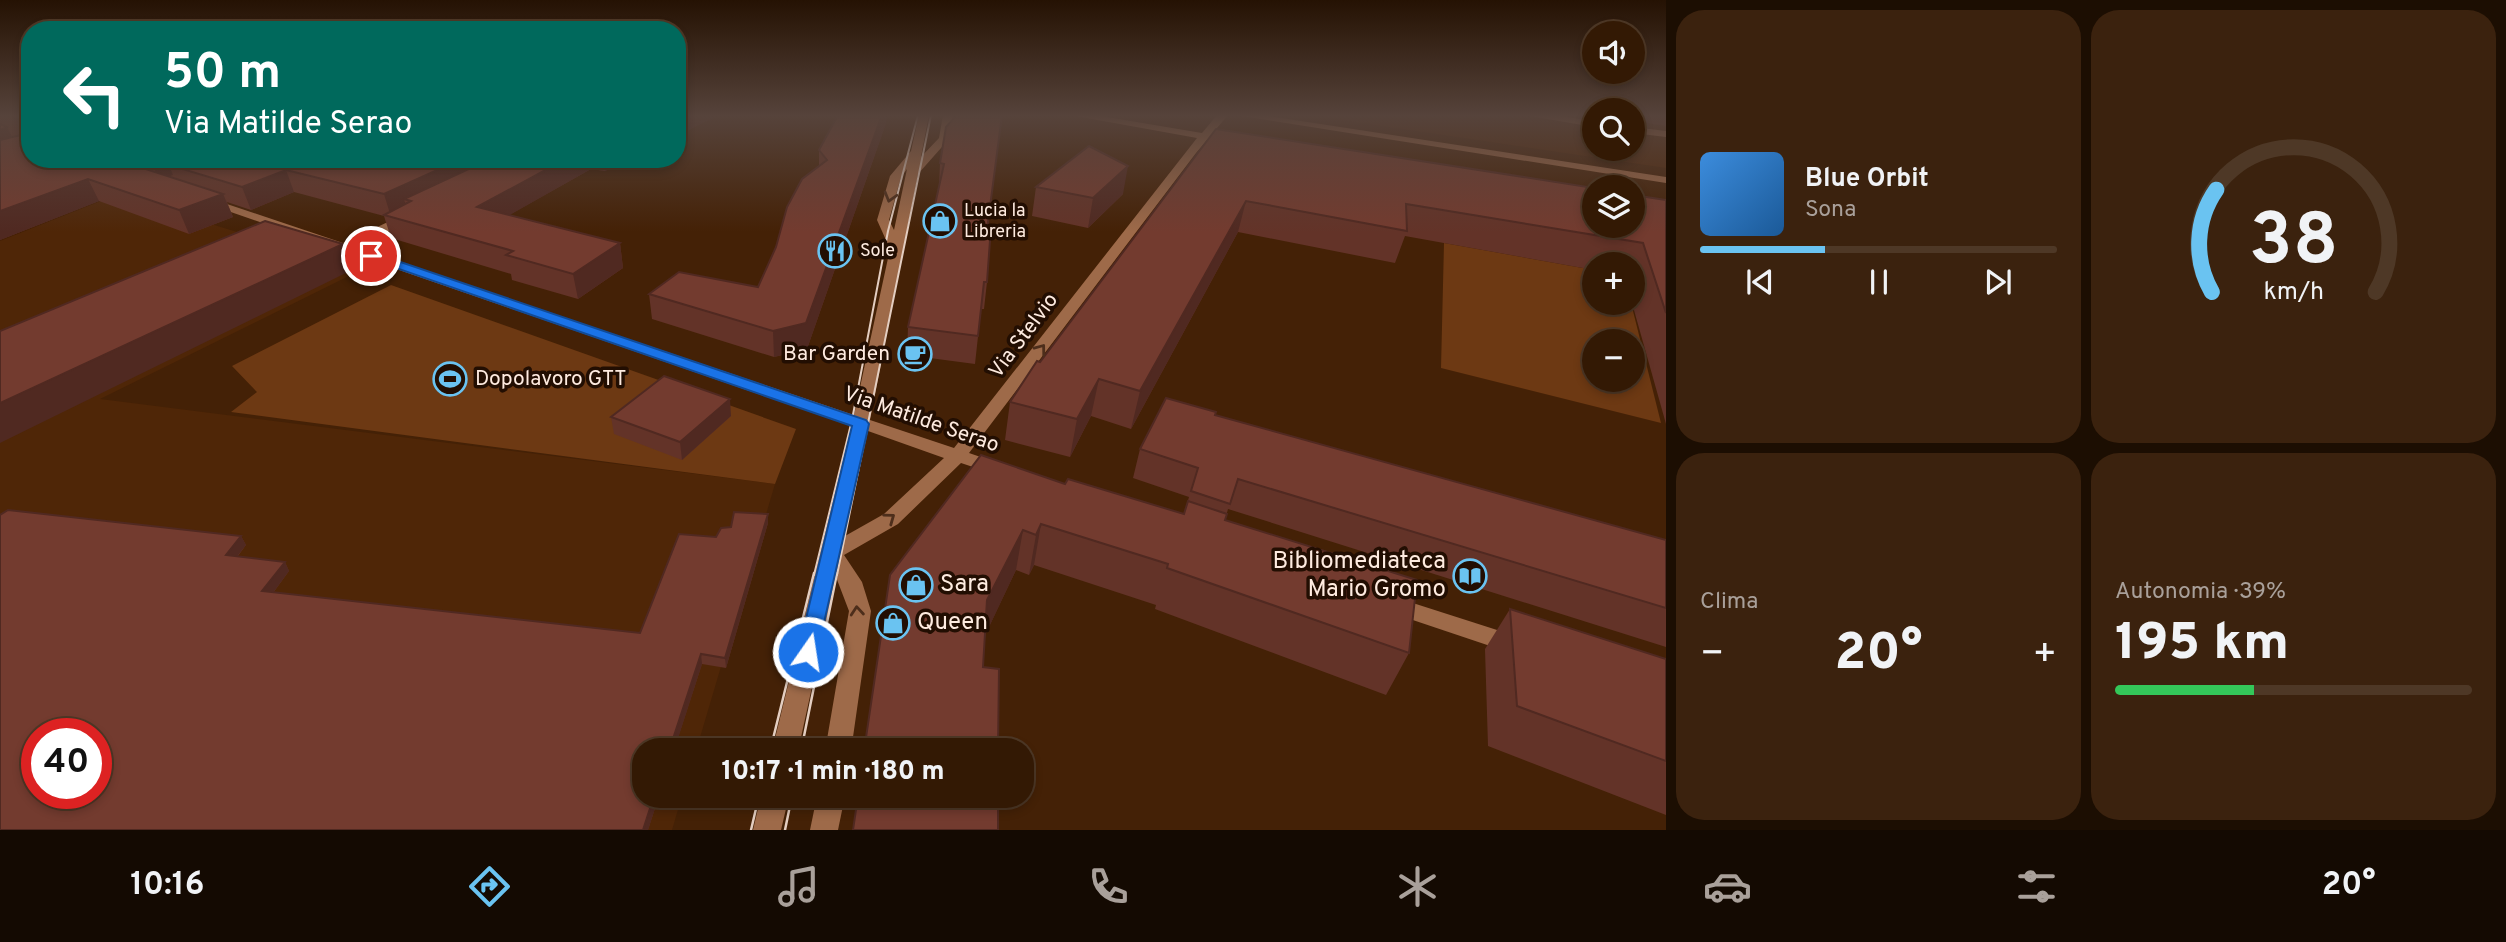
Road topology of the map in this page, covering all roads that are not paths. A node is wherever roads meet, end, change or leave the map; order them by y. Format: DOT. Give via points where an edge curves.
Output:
graph roads {
  1 [pos="915,154"];
  2 [pos="916,154"];
  3 [pos="930,154"];
  4 [pos="1190,154"];
  5 [pos="1494,154"];
  6 [pos="913,172"];
  7 [pos="1666,180"];
  8 [pos="187,195"];
  9 [pos="416,213"];
  10 [pos="346,247"];
  11 [pos="896,248"];
  12 [pos="861,424"];
  13 [pos="957,456"];
  14 [pos="1015,475"];
  15 [pos="831,553"];
  16 [pos="1380,600"];
  17 [pos="1536,653"];
  18 [pos="788,738"];
  19 [pos="840,738"];
  20 [pos="772,808"];
  21 [pos="829,808"];
  22 [pos="767,830"];
  23 [pos="824,830"];
  1 -- 11 [label="street, one-way" via="896,176 883,220"];
  2 -- 6 [label="street"];
  3 -- 6 [label="street"];
  13 -- 4 [label="street, Via Stelvio, one-way"];
  5 -- 7 [label="street"];
  6 -- 11 [label="street"];
  8 -- 10 [label="street, Via Matilde Serao"];
  9 -- 10 [label="street"];
  10 -- 12 [label="street, Via Matilde Serao"];
  11 -- 12 [label="street"];
  12 -- 13 [label="street, Via Matilde Serao"];
  12 -- 15 [label="street"];
  13 -- 14 [label="street, Via Matilde Serao"];
  15 -- 13 [label="street, Via Stelvio, one-way" via="891,519"];
  15 -- 18 [label="street"];
  19 -- 15 [label="street, one-way" via="860,611 851,582"];
  16 -- 17 [label="street"];
  20 -- 22 [label="street"];
  21 -- 23 [label="street"];
}
